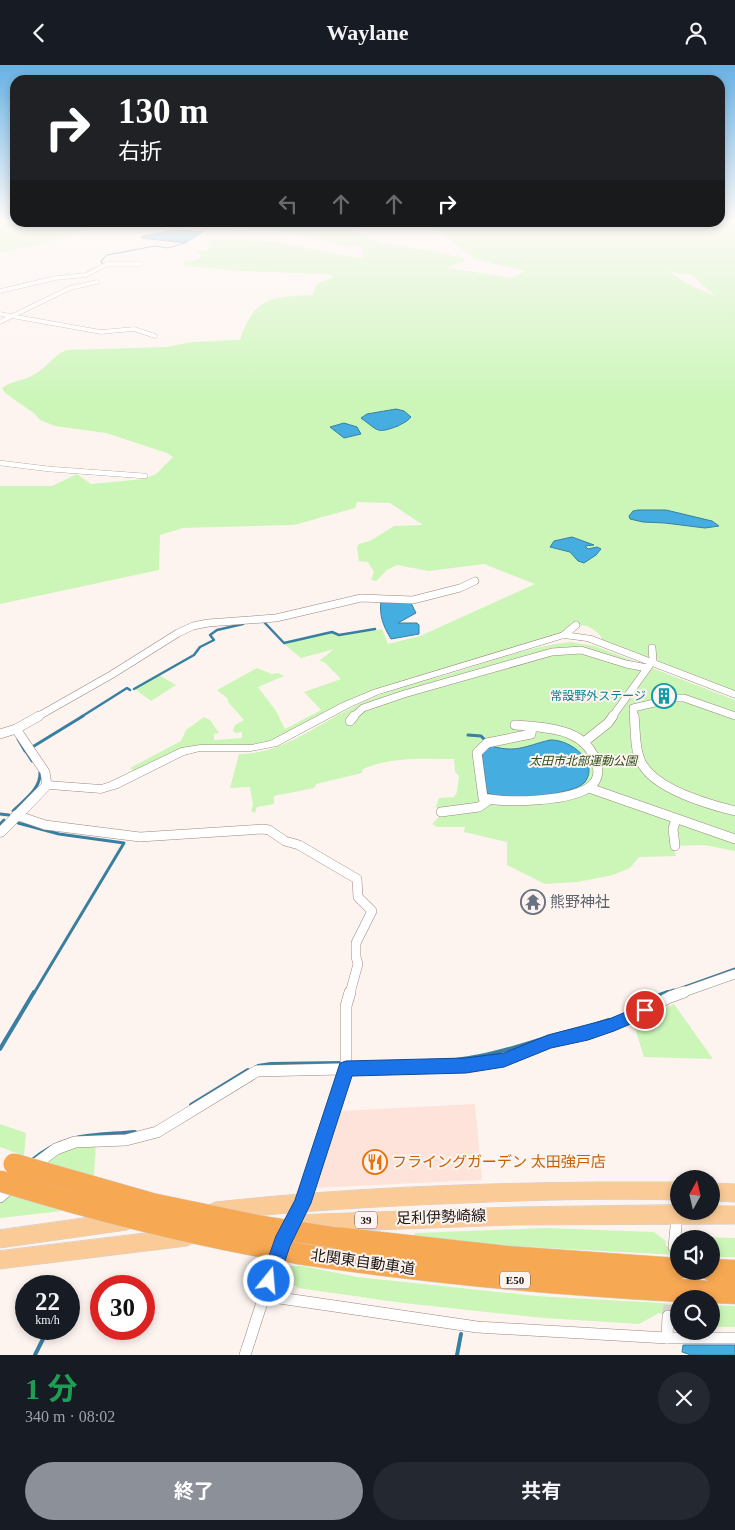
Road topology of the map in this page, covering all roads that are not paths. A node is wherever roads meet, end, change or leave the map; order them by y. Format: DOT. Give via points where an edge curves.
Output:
graph roads {
  1 [pos="41,282"];
  2 [pos="96,282"];
  3 [pos="0,291"];
  4 [pos="0,314"];
  5 [pos="12,317"];
  6 [pos="0,322"];
  7 [pos="155,337"];
  8 [pos="0,463"];
  9 [pos="145,476"];
  10 [pos="475,581"];
  11 [pos="576,625"];
  12 [pos="564,635"];
  13 [pos="652,648"];
  14 [pos="650,664"];
  15 [pos="735,695"];
  16 [pos="735,716"];
  17 [pos="350,721"];
  18 [pos="515,725"];
  19 [pos="532,727"];
  20 [pos="16,729"];
  21 [pos="0,734"];
  22 [pos="584,742"];
  23 [pos="48,785"];
  24 [pos="589,788"];
  25 [pos="489,800"];
  26 [pos="735,811"];
  27 [pos="441,812"];
  28 [pos="16,815"];
  29 [pos="676,819"];
  30 [pos="0,833"];
  31 [pos="735,839"];
  32 [pos="675,846"];
  33 [pos="735,974"];
  34 [pos="346,1069"];
  35 [pos="7,1162"];
  36 [pos="0,1181"];
  37 [pos="670,1191"];
  38 [pos="720,1192"];
  39 [pos="735,1193"];
  40 [pos="0,1197"];
  41 [pos="303,1203"];
  42 [pos="670,1214"];
  43 [pos="720,1215"];
  44 [pos="735,1215"];
  45 [pos="292,1224"];
  46 [pos="0,1239"];
  47 [pos="0,1260"];
  48 [pos="670,1269"];
  49 [pos="720,1270"];
  50 [pos="735,1271"];
  51 [pos="735,1293"];
  52 [pos="266,1296"];
  53 [pos="668,1316"];
  54 [pos="667,1338"];
  55 [pos="735,1338"];
  56 [pos="245,1355"];
  1 -- 3 [label="street"];
  2 -- 5 [label="street" via="70,288"];
  4 -- 5 [label="street"];
  5 -- 6 [label="street"];
  5 -- 7 [label="street" via="106,332 134,329"];
  8 -- 9 [label="street"];
  10 -- 20 [label="street" via="413,600 361,598 276,618 193,626"];
  11 -- 12 [label="street"];
  12 -- 15 [label="street" via="589,638"];
  12 -- 23 [label="street" via="376,691 273,744 180,752 101,789"];
  13 -- 14 [label="street"];
  14 -- 17 [label="street" via="626,664 581,650 552,652 363,708"];
  14 -- 22 [label="street" via="608,723"];
  16 -- 26 [label="street" via="684,698 633,708 640,760 650,774 702,801"];
  18 -- 19 [label="street"];
  19 -- 22 [label="street" via="563,731"];
  19 -- 25 [label="street" via="528,736 489,741 478,749 482,796"];
  20 -- 21 [label="street"];
  20 -- 23 [label="street" via="45,771"];
  22 -- 24 [label="street" via="592,751 598,768 597,778"];
  23 -- 28 [label="street"];
  24 -- 25 [label="street" via="552,798"];
  24 -- 29 [label="street"];
  25 -- 27 [label="street" via="484,805"];
  28 -- 30 [label="street"];
  28 -- 34 [label="street" via="45,825 140,837 269,830 357,879 358,897 372,911 357,937 358,964 346,1006"];
  29 -- 31 [label="street"];
  29 -- 32 [label="street" via="672,836"];
  33 -- 34 [label="street" via="670,997 626,1020 548,1042 504,1060 466,1066"];
  34 -- 40 [label="street" via="258,1071 157,1131 126,1140 75,1142 56,1149 45,1155"];
  34 -- 41 [label="street"];
  35 -- 48 [label="highway, 北関東自動車道 / E50, bridge" via="109,1193 260,1226 404,1248"];
  36 -- 51 [label="highway, 北関東自動車道 / E50, bridge" via="146,1223 296,1253 466,1276"];
  37 -- 41 [label="main road, 足利伊勢崎線 / 39" via="476,1193"];
  38 -- 39 [label="main road"];
  41 -- 45 [label="street"];
  41 -- 46 [label="main road, 足利伊勢崎線 / 39"];
  42 -- 45 [label="main road, 足利伊勢崎線 / 39" via="488,1215"];
  43 -- 44 [label="main road, 足利伊勢崎線 / 39"];
  45 -- 47 [label="main road, 足利伊勢崎線 / 39"];
  45 -- 52 [label="street" via="273,1266"];
  49 -- 50 [label="highway"];
  52 -- 54 [label="street" via="477,1327"];
  52 -- 56 [label="street"];
  53 -- 54 [label="street"];
  54 -- 55 [label="street"];
}
